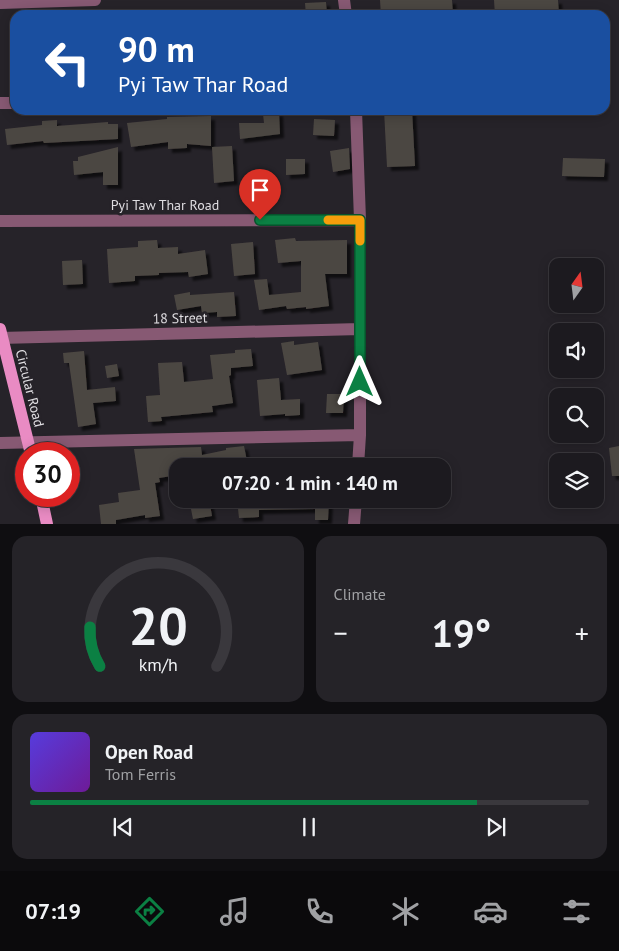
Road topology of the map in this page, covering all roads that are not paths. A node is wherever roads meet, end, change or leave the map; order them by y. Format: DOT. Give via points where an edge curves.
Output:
graph roads {
  1 [pos="96,0"];
  2 [pos="0,3"];
  3 [pos="356,115"];
  4 [pos="0,220"];
  5 [pos="360,220"];
  6 [pos="360,329"];
  7 [pos="1,335"];
  8 [pos="360,435"];
  9 [pos="28,442"];
  10 [pos="0,443"];
  11 [pos="15,446"];
  12 [pos="80,446"];
  13 [pos="359,458"];
  14 [pos="43,507"];
  15 [pos="355,508"];
  16 [pos="47,524"];
  17 [pos="354,524"];
  1 -- 2 [label="street"];
  3 -- 5 [label="street"];
  4 -- 5 [label="street, Pyi Taw Thar Road"];
  5 -- 6 [label="street"];
  6 -- 7 [label="street, 18 Street"];
  6 -- 8 [label="street"];
  7 -- 9 [label="main road, Circular Road"];
  8 -- 12 [label="street"];
  8 -- 13 [label="street"];
  10 -- 11 [label="street"];
  14 -- 16 [label="main road"];
  15 -- 17 [label="street"];
}
